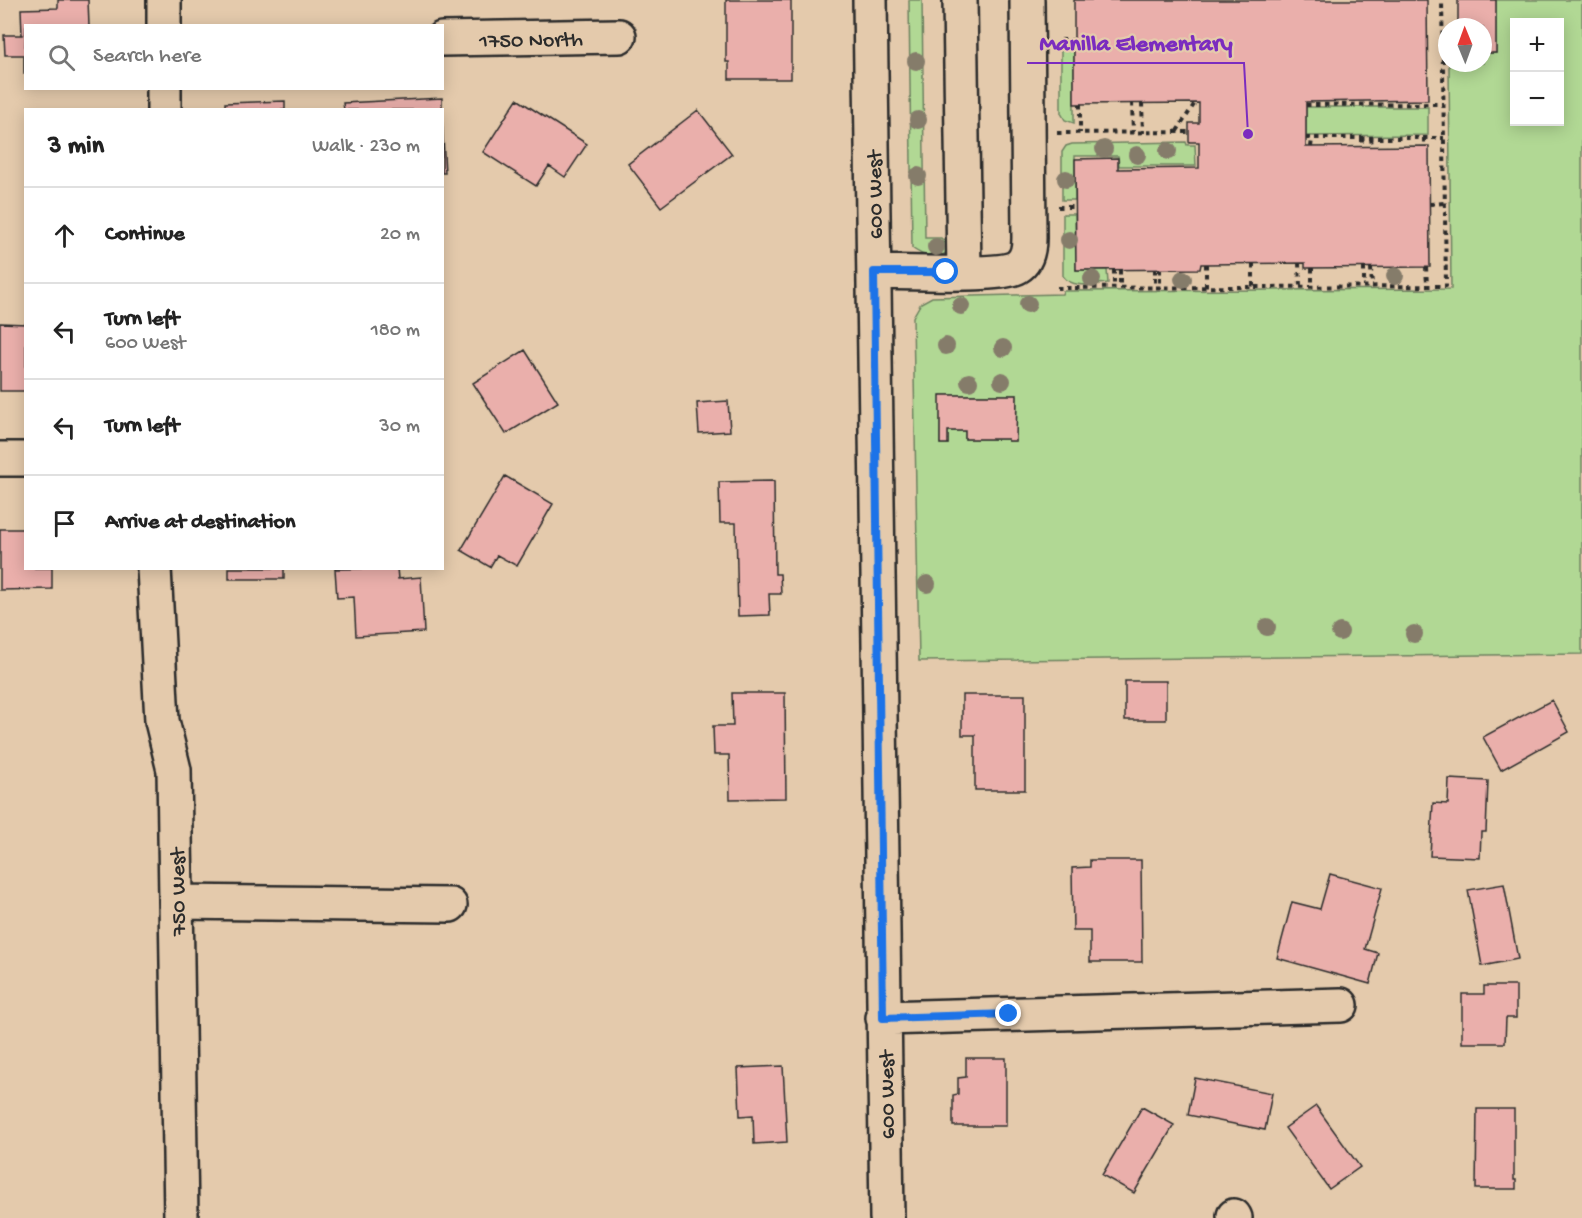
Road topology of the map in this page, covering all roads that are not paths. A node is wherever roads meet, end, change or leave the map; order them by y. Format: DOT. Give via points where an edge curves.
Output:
graph roads {
  1 [pos="164,0"];
  2 [pos="870,0"];
  3 [pos="960,0"];
  4 [pos="1027,0"];
  5 [pos="164,24"];
  6 [pos="619,36"];
  7 [pos="444,39"];
  8 [pos="164,90"];
  9 [pos="164,108"];
  10 [pos="874,272"];
  11 [pos="964,272"];
  12 [pos="0,459"];
  13 [pos="24,459"];
  14 [pos="154,570"];
  15 [pos="176,902"];
  16 [pos="450,905"];
  17 [pos="1341,1005"];
  18 [pos="883,1018"];
  19 [pos="181,1218"];
  20 [pos="887,1218"];
  1 -- 5 [label="street"];
  2 -- 10 [label="street, 600 West"];
  3 -- 11 [label="street"];
  4 -- 11 [label="street" via="1027,254 1020,265 1007,271"];
  6 -- 7 [label="street, 1750 North"];
  8 -- 9 [label="street"];
  10 -- 11 [label="street"];
  10 -- 18 [label="street, 600 West"];
  12 -- 13 [label="street"];
  14 -- 15 [label="street, 750 West" via="162,721 174,770"];
  15 -- 16 [label="street"];
  15 -- 19 [label="street, 750 West"];
  17 -- 18 [label="street"];
  18 -- 20 [label="street, 600 West"];
}
